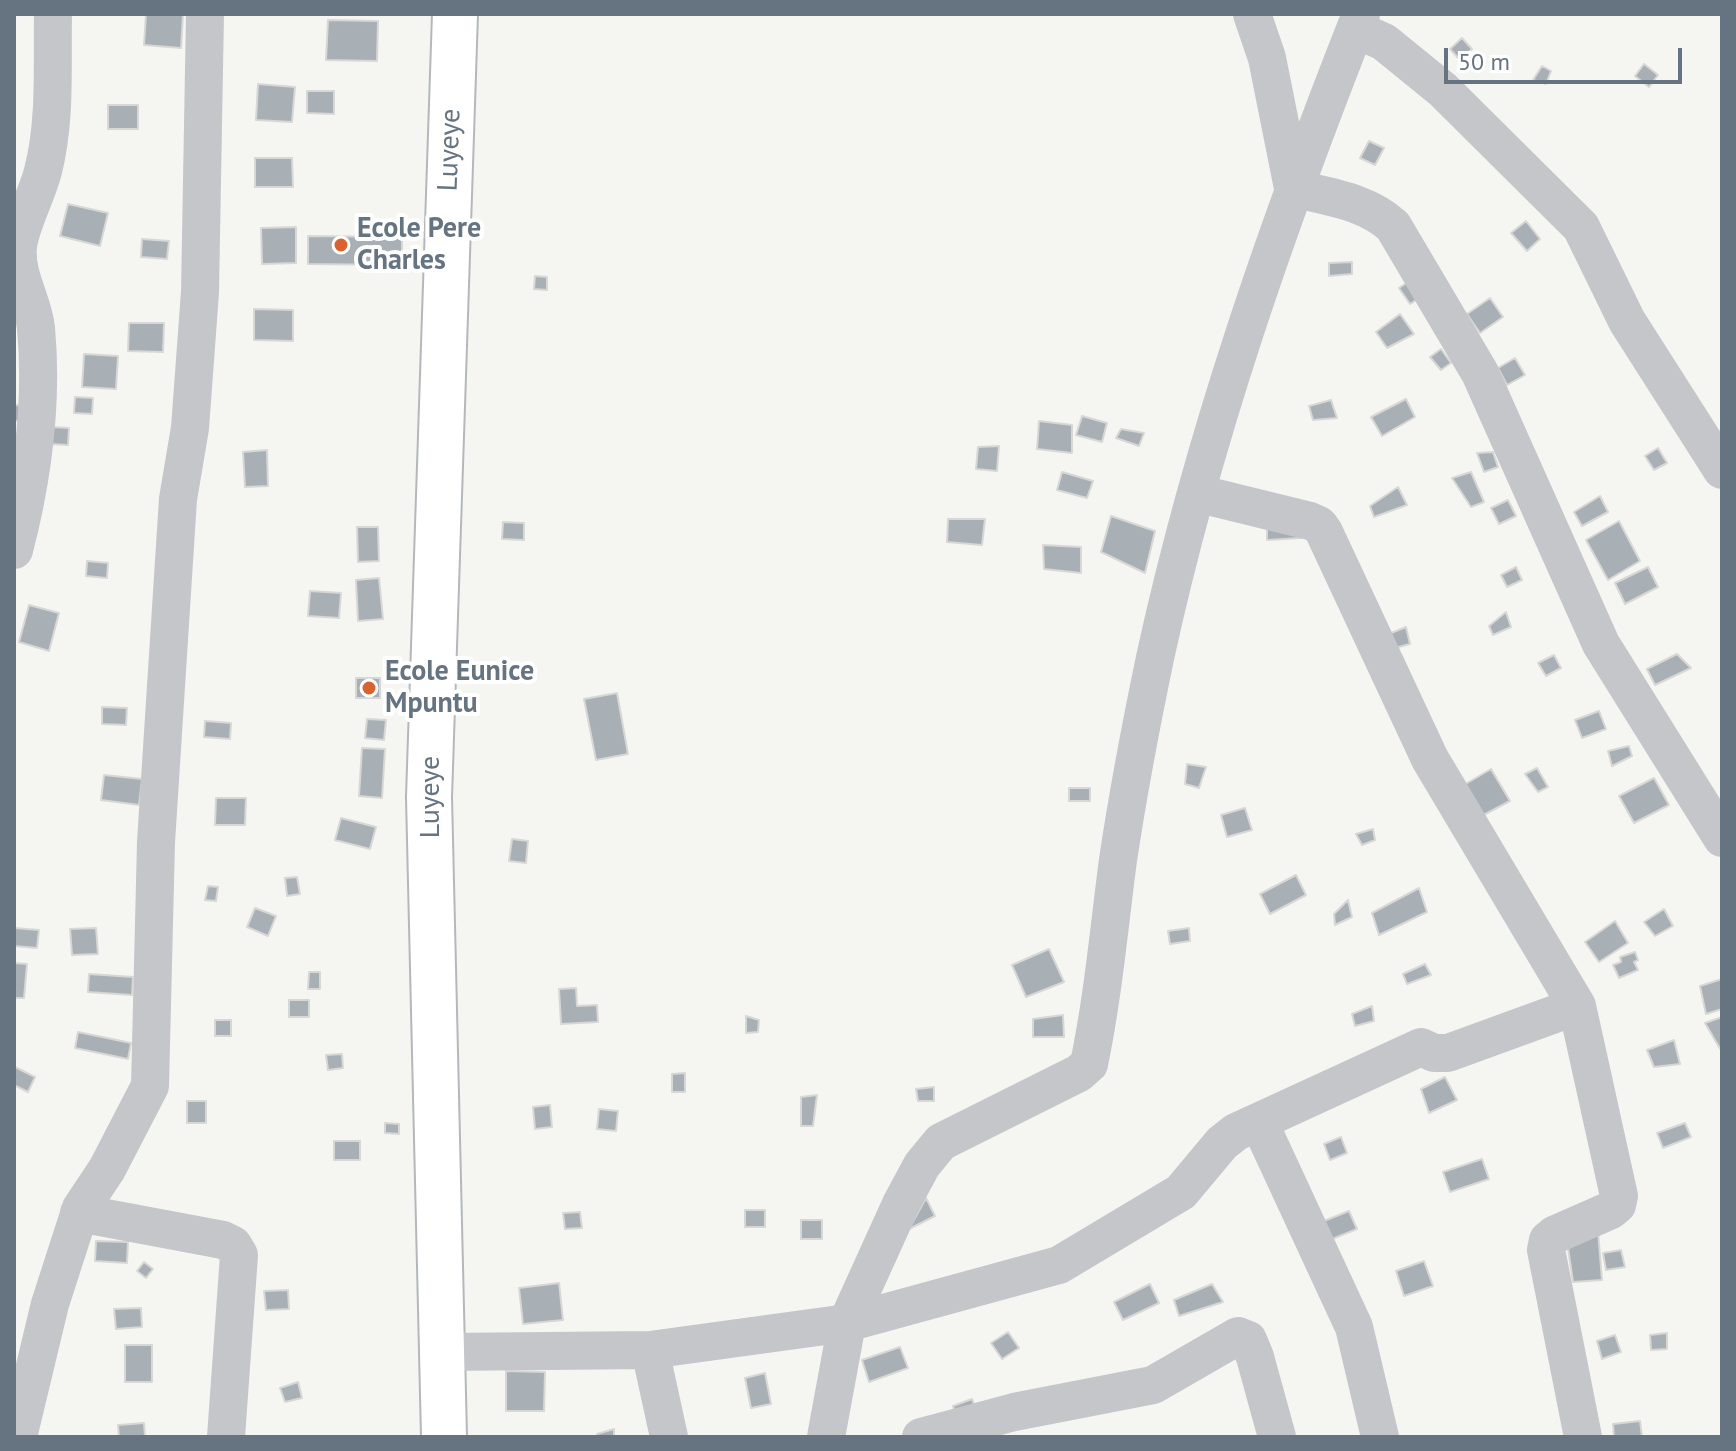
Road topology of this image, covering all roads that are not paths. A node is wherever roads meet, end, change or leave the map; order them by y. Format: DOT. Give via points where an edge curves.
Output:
graph roads {
  1 [pos="53,14"];
  2 [pos="205,14"];
  3 [pos="455,14"];
  4 [pos="1252,14"];
  5 [pos="1358,21"];
  6 [pos="1293,188"];
  7 [pos="1722,470"];
  8 [pos="1196,493"];
  9 [pos="14,550"];
  10 [pos="1722,838"];
  11 [pos="1577,1006"];
  12 [pos="1259,1122"];
  13 [pos="79,1213"];
  14 [pos="847,1323"];
  15 [pos="650,1350"];
  16 [pos="442,1352"];
  17 [pos="1019,1424"];
  18 [pos="18,1437"];
  19 [pos="226,1437"];
  20 [pos="444,1437"];
  21 [pos="669,1437"];
  22 [pos="826,1437"];
  23 [pos="921,1437"];
  24 [pos="1277,1437"];
  25 [pos="1380,1437"];
  26 [pos="1583,1437"];
  1 -- 9 [label="street" via="44,169 18,246 21,281 35,312 39,362 37,435"];
  2 -- 13 [label="street" via="200,292 190,428 178,499 163,724 150,1086"];
  3 -- 16 [label="street, Luyeye" via="429,797"];
  4 -- 6 [label="street" via="1267,58"];
  5 -- 6 [label="street"];
  5 -- 7 [label="street" via="1443,90 1581,227 1627,321"];
  6 -- 8 [label="street"];
  6 -- 10 [label="street" via="1363,206 1393,226 1480,373 1601,644"];
  8 -- 11 [label="street" via="1319,525 1430,759"];
  8 -- 14 [label="street" via="1155,659 1089,1064 941,1142 901,1204"];
  11 -- 12 [label="street" via="1448,1053 1421,1047"];
  11 -- 26 [label="street" via="1619,1196 1611,1210 1554,1235 1546,1250"];
  12 -- 14 [label="street" via="1222,1143 1181,1192 1059,1265"];
  12 -- 25 [label="street" via="1354,1327"];
  13 -- 18 [label="street" via="50,1304"];
  13 -- 19 [label="street" via="233,1245 239,1255"];
  14 -- 15 [label="street"];
  14 -- 22 [label="street"];
  15 -- 16 [label="street"];
  15 -- 21 [label="street"];
  16 -- 20 [label="street, Luyeye"];
  17 -- 23 [label="street"];
  17 -- 24 [label="street" via="1153,1385 1238,1336 1248,1340 1255,1357"];
}
